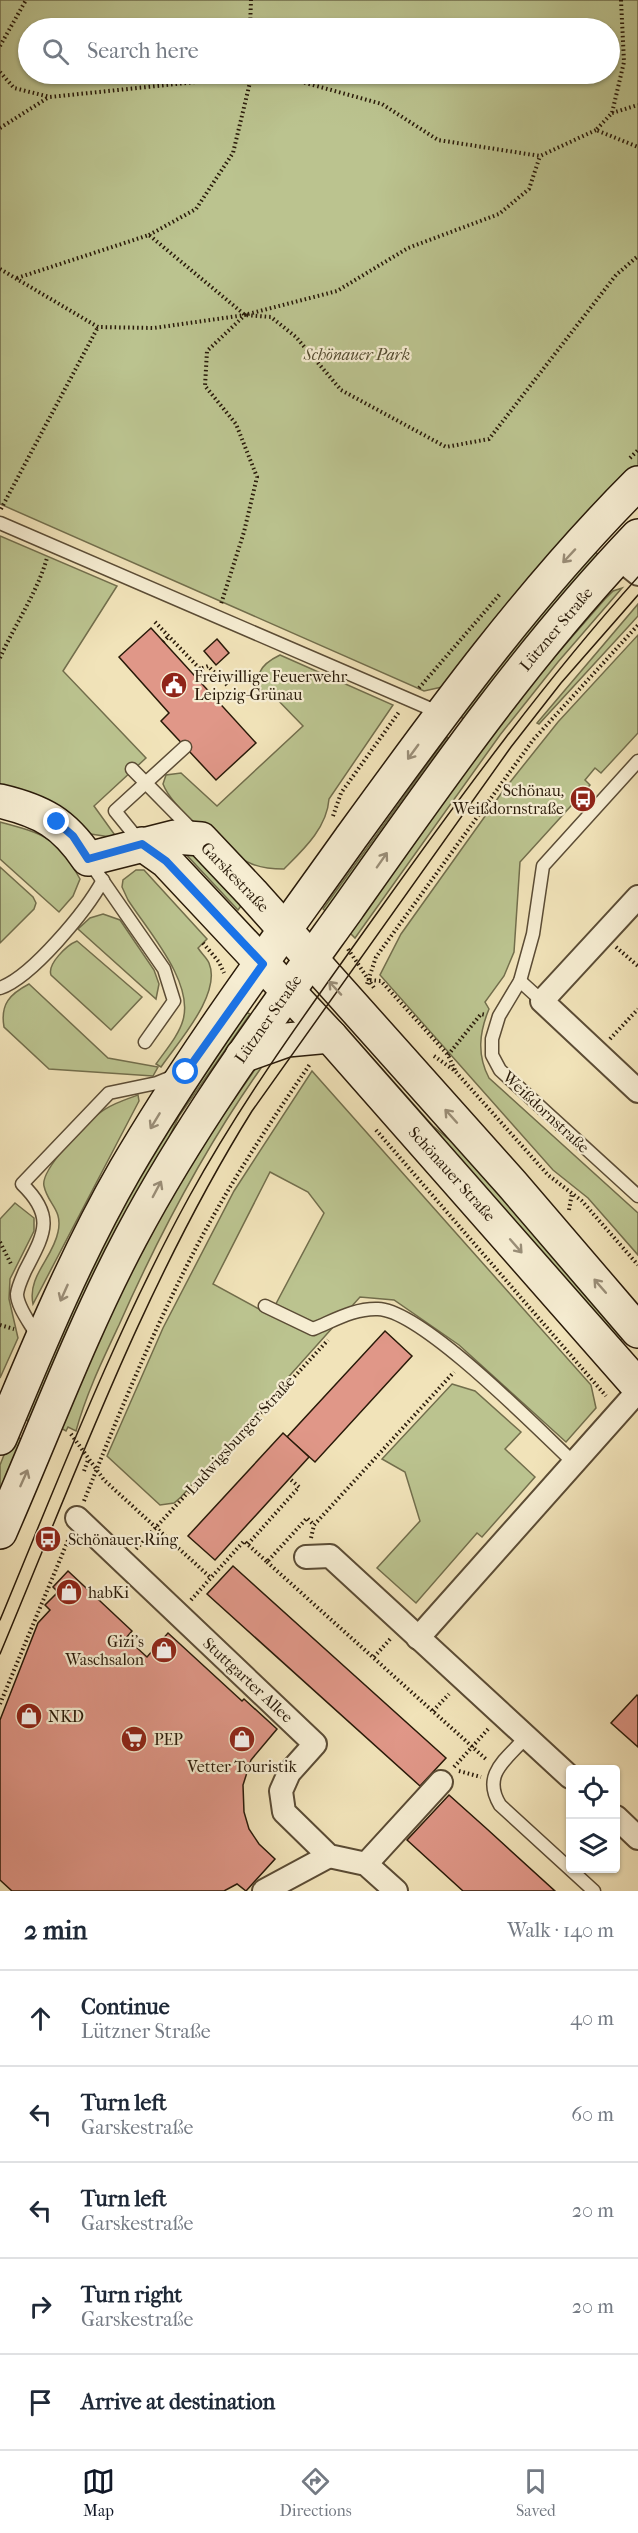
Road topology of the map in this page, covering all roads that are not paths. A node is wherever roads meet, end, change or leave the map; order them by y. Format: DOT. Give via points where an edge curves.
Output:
graph roads {
  1 [pos="638,483"];
  2 [pos="638,502"];
  3 [pos="0,523"];
  4 [pos="631,556"];
  5 [pos="441,714"];
  6 [pos="186,747"];
  7 [pos="638,761"];
  8 [pos="132,769"];
  9 [pos="145,783"];
  10 [pos="0,801"];
  11 [pos="201,839"];
  12 [pos="142,844"];
  13 [pos="95,869"];
  14 [pos="638,897"];
  15 [pos="286,932"];
  16 [pos="310,960"];
  17 [pos="263,964"];
  18 [pos="520,981"];
  19 [pos="0,988"];
  20 [pos="288,991"];
  21 [pos="542,1001"];
  22 [pos="330,1036"];
  23 [pos="145,1042"];
  24 [pos="242,1056"];
  25 [pos="186,1072"];
  26 [pos="638,1091"];
  27 [pos="638,1196"];
  28 [pos="266,1306"];
  29 [pos="638,1331"];
  30 [pos="41,1344"];
  31 [pos="638,1386"];
  32 [pos="638,1391"];
  33 [pos="0,1438"];
  34 [pos="574,1463"];
  35 [pos="77,1518"];
  36 [pos="0,1532"];
  37 [pos="306,1557"];
  38 [pos="418,1638"];
  39 [pos="526,1737"];
  40 [pos="566,1773"];
  41 [pos="441,1782"];
  42 [pos="617,1819"];
  43 [pos="638,1838"];
  44 [pos="329,1856"];
  45 [pos="366,1864"];
  46 [pos="264,1891"];
  47 [pos="396,1891"];
  48 [pos="594,1891"];
  1 -- 5 [label="main road, one-way" via="527,603"];
  2 -- 4 [label="main road, Lützner Straße" via="612,530 607,548"];
  3 -- 5 [label="lane"];
  16 -- 4 [label="main road, Lützner Straße, one-way" via="490,710"];
  5 -- 15 [label="main road, one-way"];
  6 -- 9 [label="lane"];
  7 -- 18 [label="lane, Weißdornstraße" via="543,866 533,934"];
  8 -- 9 [label="lane"];
  9 -- 11 [label="lane"];
  9 -- 12 [label="lane" via="115,811"];
  10 -- 13 [label="main road" via="57,822 73,836"];
  11 -- 12 [label="main road, Garskestraße" via="175,837"];
  11 -- 15 [label="main road, Garskestraße"];
  12 -- 13 [label="main road, Garskestraße"];
  12 -- 17 [label="main road" via="166,861"];
  13 -- 19 [label="lane" via="92,901 21,977"];
  13 -- 23 [label="lane" via="164,969 174,1001"];
  14 -- 21 [label="street"];
  15 -- 16 [label="main road"];
  15 -- 17 [label="main road"];
  16 -- 20 [label="main road, Lützner Straße"];
  29 -- 16 [label="main road, one-way"];
  17 -- 20 [label="main road, Schönauer Straße"];
  17 -- 25 [label="main road"];
  18 -- 21 [label="lane"];
  18 -- 27 [label="lane, Weißdornstraße" via="499,1016 492,1039 492,1055 500,1070"];
  20 -- 22 [label="main road, Schönauer Straße"];
  20 -- 24 [label="main road, Lützner Straße"];
  21 -- 26 [label="street"];
  22 -- 24 [label="main road" via="287,1040"];
  22 -- 31 [label="main road, Schönauer Straße, one-way"];
  36 -- 24 [label="main road, Lützner Straße, one-way" via="129,1241 186,1138"];
  25 -- 30 [label="main road, one-way" via="115,1190"];
  25 -- 30 [label="lane" via="109,1093 22,1184 35,1196 44,1214 43,1236 17,1293"];
  28 -- 34 [label="lane" via="314,1329 358,1310 381,1309 402,1316 465,1360"];
  30 -- 33 [label="main road"];
  32 -- 34 [label="street"];
  34 -- 38 [label="street"];
  35 -- 44 [label="street, Stuttgarter Allee" via="315,1744 289,1773 281,1791 281,1804 300,1830"];
  37 -- 38 [label="street" via="330,1556"];
  38 -- 39 [label="street"];
  39 -- 40 [label="street"];
  39 -- 48 [label="lane" via="494,1775 492,1791 500,1805"];
  41 -- 45 [label="street"];
  42 -- 43 [label="street"];
  44 -- 45 [label="street, Stuttgarter Allee"];
  44 -- 46 [label="street"];
  45 -- 47 [label="street, Stuttgarter Allee"];
}
